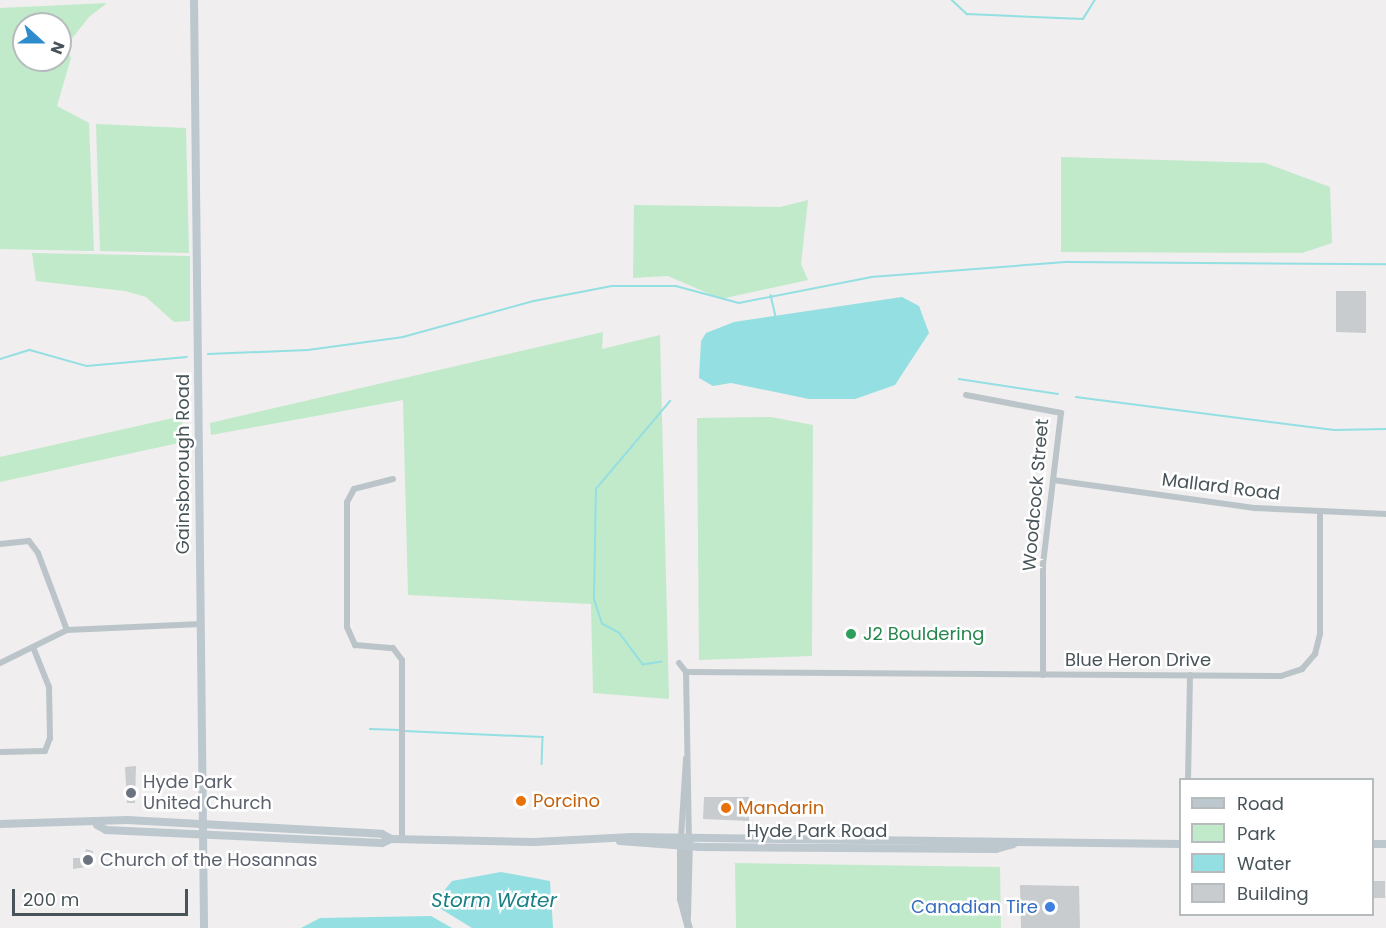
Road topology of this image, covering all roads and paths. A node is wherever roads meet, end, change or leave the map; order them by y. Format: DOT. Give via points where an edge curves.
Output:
graph roads {
  1 [pos="194,0"];
  2 [pos="966,395"];
  3 [pos="393,479"];
  4 [pos="1053,480"];
  5 [pos="1320,513"];
  6 [pos="1386,514"];
  7 [pos="0,544"];
  8 [pos="201,624"];
  9 [pos="67,630"];
  10 [pos="33,647"];
  11 [pos="0,663"];
  12 [pos="679,663"];
  13 [pos="686,672"];
  14 [pos="1043,675"];
  15 [pos="1190,675"];
  16 [pos="0,752"];
  17 [pos="1188,778"];
  18 [pos="0,824"];
  19 [pos="203,824"];
  20 [pos="97,825"];
  21 [pos="203,834"];
  22 [pos="391,839"];
  23 [pos="402,839"];
  24 [pos="685,842"];
  25 [pos="1179,844"];
  26 [pos="204,928"];
  27 [pos="689,928"];
  1 -- 8 [label="main road, Gainsborough Road"];
  2 -- 4 [label="street, Woodcock Street" via="1061,413"];
  3 -- 23 [label="street" via="354,489 347,502 347,627 355,645 393,648 400,655"];
  4 -- 5 [label="street, Mallard Road"];
  4 -- 14 [label="street, Woodcock Street" via="1043,564"];
  5 -- 6 [label="street, Mallard Road"];
  5 -- 15 [label="street, Blue Heron Drive" via="1320,634 1315,654 1302,669 1281,676"];
  7 -- 9 [label="street" via="29,541 38,553"];
  8 -- 9 [label="street"];
  8 -- 19 [label="main road, Gainsborough Road"];
  9 -- 10 [label="street"];
  10 -- 11 [label="street"];
  10 -- 16 [label="street" via="49,687 50,738 45,751"];
  12 -- 13 [label="street"];
  13 -- 14 [label="street, Blue Heron Drive"];
  13 -- 24 [label="street"];
  14 -- 15 [label="street, Blue Heron Drive"];
  15 -- 17 [label="street"];
  18 -- 20 [label="main road, Hyde Park Road"];
  19 -- 20 [label="main road, Hyde Park Road" via="107,820"];
  19 -- 21 [label="main road, Gainsborough Road"];
  19 -- 22 [label="main road, Hyde Park Road" via="382,834"];
  20 -- 21 [label="main road, Hyde Park Road" via="106,830"];
  21 -- 22 [label="main road, Hyde Park Road" via="334,842"];
  21 -- 26 [label="main road, Gainsborough Road"];
  22 -- 23 [label="main road, Hyde Park Road"];
  23 -- 24 [label="main road, Hyde Park Road"];
  24 -- 25 [label="main road, Hyde Park Road"];
  24 -- 27 [label="street"];
}
